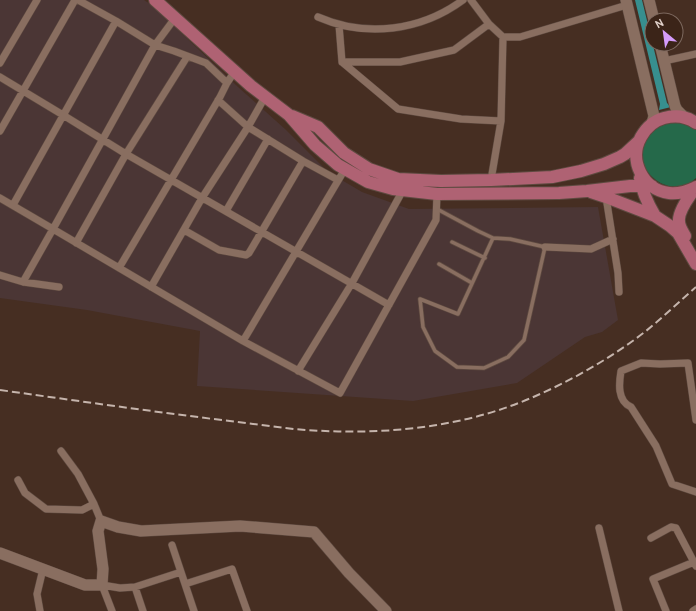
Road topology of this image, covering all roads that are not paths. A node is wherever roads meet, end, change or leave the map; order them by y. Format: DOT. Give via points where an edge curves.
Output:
graph roads {
  1 [pos="37,0"];
  2 [pos="77,0"];
  3 [pos="155,0"];
  4 [pos="463,0"];
  5 [pos="471,0"];
  6 [pos="650,0"];
  7 [pos="627,2"];
  8 [pos="652,12"];
  9 [pos="318,17"];
  10 [pos="175,18"];
  11 [pos="116,21"];
  12 [pos="489,24"];
  13 [pos="339,25"];
  14 [pos="503,37"];
  15 [pos="155,45"];
  16 [pos="662,52"];
  17 [pos="696,54"];
  18 [pos="187,57"];
  19 [pos="664,61"];
  20 [pos="342,62"];
  21 [pos="0,63"];
  22 [pos="235,71"];
  23 [pos="0,77"];
  24 [pos="226,83"];
  25 [pos="23,91"];
  26 [pos="265,97"];
  27 [pos="218,100"];
  28 [pos="289,114"];
  29 [pos="63,115"];
  30 [pos="684,117"];
  31 [pos="501,122"];
  32 [pos="696,122"];
  33 [pos="652,123"];
  34 [pos="248,127"];
  35 [pos="0,131"];
  36 [pos="102,140"];
  37 [pos="268,140"];
  38 [pos="638,142"];
  39 [pos="126,154"];
  40 [pos="302,161"];
  41 [pos="345,169"];
  42 [pos="171,180"];
  43 [pos="338,180"];
  44 [pos="491,180"];
  45 [pos="647,186"];
  46 [pos="696,187"];
  47 [pos="403,190"];
  48 [pos="588,191"];
  49 [pos="437,194"];
  50 [pos="606,197"];
  51 [pos="0,198"];
  52 [pos="202,198"];
  53 [pos="13,205"];
  54 [pos="437,209"];
  55 [pos="226,211"];
  56 [pos="655,216"];
  57 [pos="53,229"];
  58 [pos="184,230"];
  59 [pos="261,232"];
  60 [pos="493,238"];
  61 [pos="613,240"];
  62 [pos="452,242"];
  63 [pos="76,243"];
  64 [pos="546,247"];
  65 [pos="296,252"];
  66 [pos="696,255"];
  67 [pos="485,258"];
  68 [pos="439,264"];
  69 [pos="696,264"];
  70 [pos="119,268"];
  71 [pos="0,274"];
  72 [pos="23,282"];
  73 [pos="352,283"];
  74 [pos="472,283"];
  75 [pos="151,287"];
  76 [pos="59,288"];
  77 [pos="619,292"];
  78 [pos="389,305"];
  79 [pos="244,341"];
  80 [pos="298,370"];
  81 [pos="696,420"];
  82 [pos="61,451"];
  83 [pos="18,480"];
  84 [pos="696,492"];
  85 [pos="94,504"];
  86 [pos="102,521"];
  87 [pos="599,528"];
  88 [pos="651,538"];
  89 [pos="172,545"];
  90 [pos="0,553"];
  91 [pos="695,564"];
  92 [pos="43,569"];
  93 [pos="181,572"];
  94 [pos="185,584"];
  95 [pos="102,585"];
  96 [pos="135,586"];
  97 [pos="696,609"];
  98 [pos="40,611"];
  99 [pos="112,611"];
  100 [pos="143,611"];
  101 [pos="194,611"];
  102 [pos="247,611"];
  103 [pos="386,611"];
  104 [pos="619,611"];
  105 [pos="666,611"];
  106 [pos="693,611"];
  1 -- 21 [label="street"];
  2 -- 11 [label="street"];
  2 -- 25 [label="street"];
  3 -- 10 [label="main road"];
  4 -- 13 [label="street" via="433,18 394,29 366,29"];
  5 -- 12 [label="street"];
  6 -- 8 [label="street"];
  7 -- 14 [label="street" via="520,37"];
  7 -- 33 [label="street" via="653,112"];
  9 -- 13 [label="street"];
  10 -- 15 [label="street"];
  10 -- 22 [label="main road"];
  11 -- 15 [label="street"];
  11 -- 29 [label="street"];
  12 -- 14 [label="street"];
  12 -- 20 [label="street" via="454,50 400,62"];
  13 -- 20 [label="street"];
  14 -- 31 [label="street"];
  15 -- 18 [label="street"];
  15 -- 36 [label="street"];
  16 -- 19 [label="street"];
  17 -- 19 [label="street"];
  18 -- 24 [label="street" via="206,63"];
  18 -- 39 [label="street"];
  19 -- 30 [label="street" via="675,106"];
  20 -- 31 [label="street" via="398,109"];
  22 -- 24 [label="street"];
  22 -- 26 [label="main road"];
  23 -- 25 [label="street"];
  24 -- 27 [label="street"];
  25 -- 29 [label="street"];
  25 -- 35 [label="street"];
  26 -- 28 [label="main road"];
  26 -- 34 [label="street"];
  27 -- 34 [label="street"];
  27 -- 42 [label="street"];
  28 -- 41 [label="main road" via="315,145"];
  28 -- 44 [label="main road" via="318,127 344,153 369,169 398,179"];
  29 -- 36 [label="street"];
  29 -- 53 [label="street"];
  30 -- 32 [label="main road"];
  30 -- 33 [label="main road" via="668,117"];
  31 -- 44 [label="street"];
  33 -- 38 [label="main road"];
  34 -- 37 [label="street"];
  34 -- 52 [label="street"];
  36 -- 39 [label="street"];
  36 -- 57 [label="street"];
  37 -- 40 [label="street"];
  37 -- 55 [label="street"];
  38 -- 44 [label="main road" via="620,157 581,171 552,177"];
  38 -- 45 [label="main road" via="637,165"];
  39 -- 42 [label="street"];
  39 -- 63 [label="street"];
  40 -- 43 [label="street"];
  40 -- 59 [label="street"];
  41 -- 43 [label="street"];
  41 -- 47 [label="main road" via="368,182"];
  42 -- 52 [label="street"];
  42 -- 70 [label="street"];
  43 -- 65 [label="street"];
  45 -- 46 [label="main road" via="669,193"];
  45 -- 48 [label="main road"];
  45 -- 56 [label="main road" via="647,203"];
  46 -- 66 [label="main road" via="678,220"];
  47 -- 49 [label="main road"];
  47 -- 73 [label="street"];
  48 -- 49 [label="main road" via="559,194"];
  48 -- 50 [label="main road"];
  49 -- 54 [label="street"];
  50 -- 56 [label="main road"];
  50 -- 61 [label="street"];
  51 -- 53 [label="street"];
  52 -- 55 [label="street"];
  52 -- 58 [label="street"];
  53 -- 57 [label="street"];
  54 -- 60 [label="lane"];
  54 -- 78 [label="street" via="436,220"];
  55 -- 59 [label="street"];
  56 -- 69 [label="main road" via="676,231"];
  57 -- 63 [label="street"];
  57 -- 72 [label="street"];
  58 -- 59 [label="street" via="219,250 246,255"];
  58 -- 75 [label="street"];
  59 -- 65 [label="street"];
  60 -- 64 [label="lane"];
  60 -- 67 [label="lane"];
  61 -- 64 [label="street" via="591,249"];
  61 -- 77 [label="street"];
  62 -- 67 [label="lane"];
  63 -- 70 [label="street"];
  64 -- 74 [label="lane" via="524,340 508,356 484,368 457,367 435,351 423,328 420,299 458,314"];
  65 -- 73 [label="street"];
  65 -- 79 [label="street"];
  67 -- 74 [label="lane"];
  68 -- 74 [label="lane"];
  70 -- 75 [label="street"];
  71 -- 72 [label="street"];
  72 -- 76 [label="street"];
  73 -- 78 [label="street"];
  73 -- 80 [label="street"];
  75 -- 79 [label="street"];
  78 -- 80 [label="street" via="340,393"];
  79 -- 80 [label="street"];
  81 -- 84 [label="street" via="688,363 641,363 621,371 621,398 631,407 656,446 672,484"];
  82 -- 85 [label="street" via="78,474"];
  83 -- 85 [label="street" via="25,493 46,509 82,510"];
  85 -- 86 [label="street"];
  86 -- 95 [label="street" via="98,531 103,569"];
  86 -- 103 [label="street" via="141,531 240,526 314,532"];
  87 -- 104 [label="street"];
  88 -- 91 [label="street" via="671,527 676,528"];
  89 -- 93 [label="street"];
  90 -- 92 [label="street"];
  91 -- 105 [label="street" via="653,579"];
  92 -- 95 [label="street" via="86,585"];
  92 -- 98 [label="street" via="37,594"];
  93 -- 94 [label="street"];
  93 -- 96 [label="street"];
  94 -- 101 [label="street"];
  94 -- 102 [label="street" via="232,569"];
  95 -- 96 [label="street" via="120,588"];
  95 -- 99 [label="street"];
  96 -- 100 [label="street"];
  97 -- 106 [label="street"];
}
